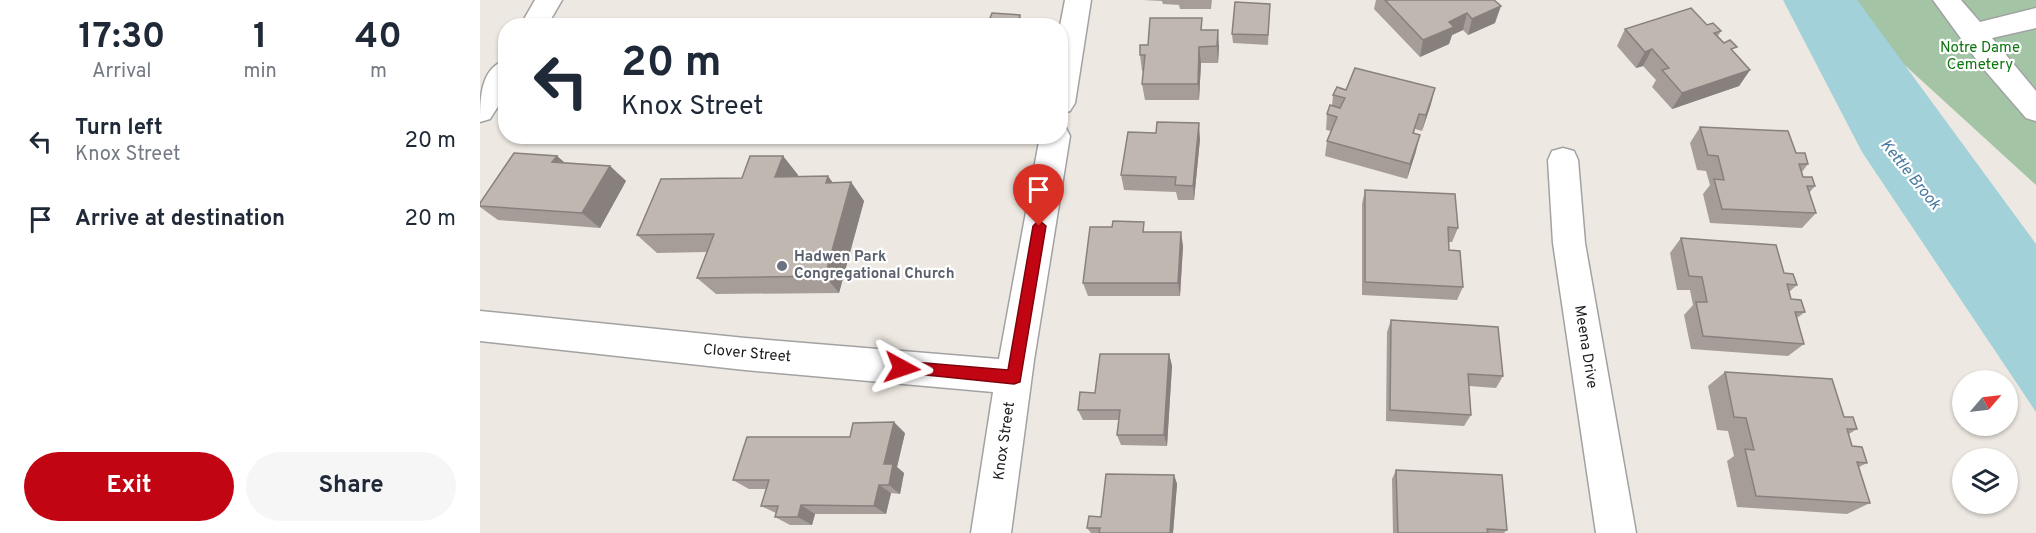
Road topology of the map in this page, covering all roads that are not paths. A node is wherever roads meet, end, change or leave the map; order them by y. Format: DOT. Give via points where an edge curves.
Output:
graph roads {
  1 [pos="549,0"];
  2 [pos="1078,0"];
  3 [pos="1946,0"];
  4 [pos="538,18"];
  5 [pos="2036,18"];
  6 [pos="1974,33"];
  7 [pos="1068,57"];
  8 [pos="498,83"];
  9 [pos="2036,110"];
  10 [pos="480,111"];
  11 [pos="1054,144"];
  12 [pos="1563,160"];
  13 [pos="480,326"];
  14 [pos="1014,377"];
  15 [pos="991,533"];
  16 [pos="1616,533"];
  1 -- 4 [label="street"];
  2 -- 7 [label="street"];
  3 -- 6 [label="street"];
  5 -- 6 [label="street"];
  6 -- 9 [label="street" via="1991,59"];
  8 -- 10 [label="street"];
  11 -- 14 [label="street, Knox Street"];
  12 -- 16 [label="street, Meena Drive" via="1569,243"];
  13 -- 14 [label="street, Clover Street"];
  14 -- 15 [label="street, Knox Street"];
}
